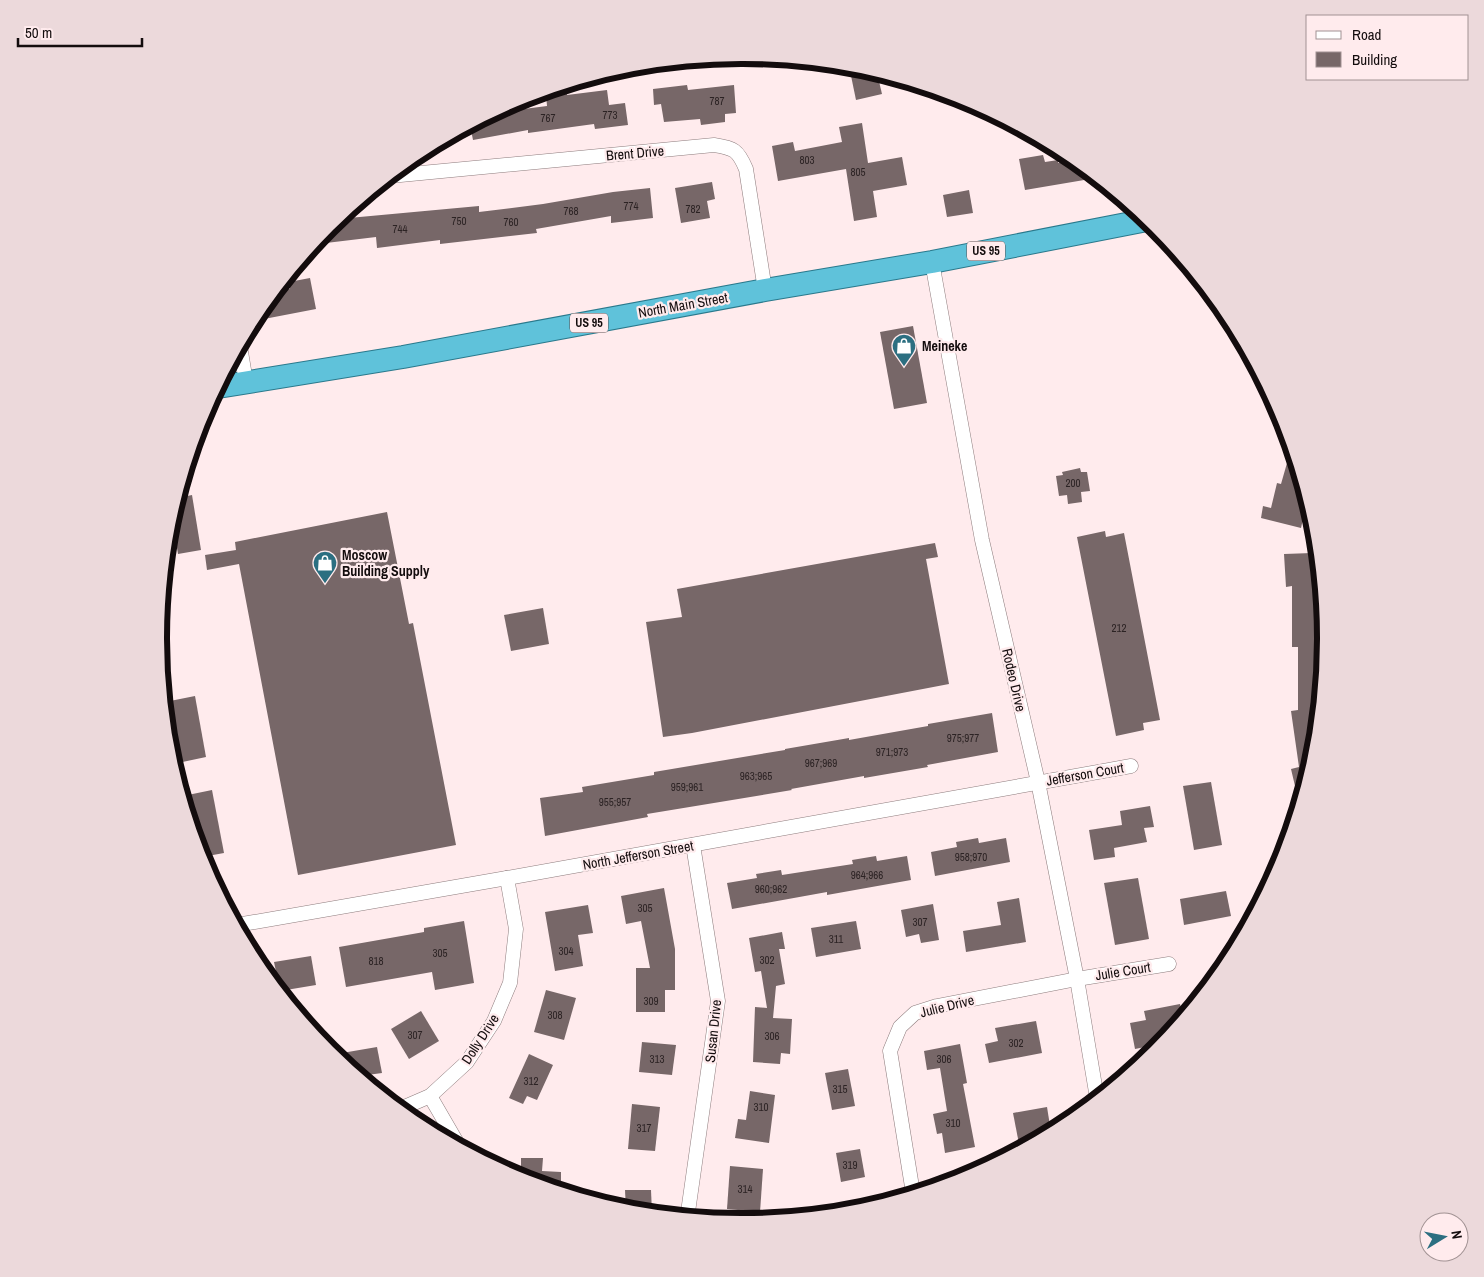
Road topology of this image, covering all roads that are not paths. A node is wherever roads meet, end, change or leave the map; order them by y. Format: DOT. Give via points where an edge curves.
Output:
graph roads {
  1 [pos="404,175"];
  2 [pos="1137,222"];
  3 [pos="932,262"];
  4 [pos="765,290"];
  5 [pos="242,356"];
  6 [pos="246,382"];
  7 [pos="226,386"];
  8 [pos="1131,766"];
  9 [pos="1038,782"];
  10 [pos="693,845"];
  11 [pos="507,878"];
  12 [pos="243,924"];
  13 [pos="1168,964"];
  14 [pos="1077,978"];
  15 [pos="1096,1091"];
  16 [pos="430,1096"];
  17 [pos="408,1105"];
  18 [pos="452,1134"];
  19 [pos="912,1188"];
  20 [pos="688,1210"];
  1 -- 4 [label="street, Brent Drive" via="714,145 729,148 740,154 746,169"];
  2 -- 3 [label="highway, North Main Street / US 95"];
  3 -- 4 [label="highway, North Main Street / US 95"];
  3 -- 9 [label="street, Rodeo Drive" via="982,540"];
  4 -- 6 [label="highway, North Main Street / US 95" via="403,357"];
  5 -- 6 [label="street"];
  6 -- 7 [label="highway, North Main Street / US 95"];
  8 -- 9 [label="street, Jefferson Court"];
  9 -- 10 [label="street, North Jefferson Street"];
  9 -- 14 [label="street, Rodeo Drive"];
  10 -- 11 [label="street, North Jefferson Street"];
  10 -- 20 [label="street, Susan Drive" via="718,1001"];
  11 -- 12 [label="street, North Jefferson Street"];
  11 -- 16 [label="street, Dolly Drive" via="516,929 510,983 494,1021 467,1062"];
  13 -- 14 [label="street, Julie Court"];
  14 -- 15 [label="street, Rodeo Drive"];
  14 -- 19 [label="street, Julie Drive" via="937,1006 914,1013 900,1028 890,1052"];
  16 -- 17 [label="street, Dolly Drive"];
  16 -- 18 [label="street"];
}
